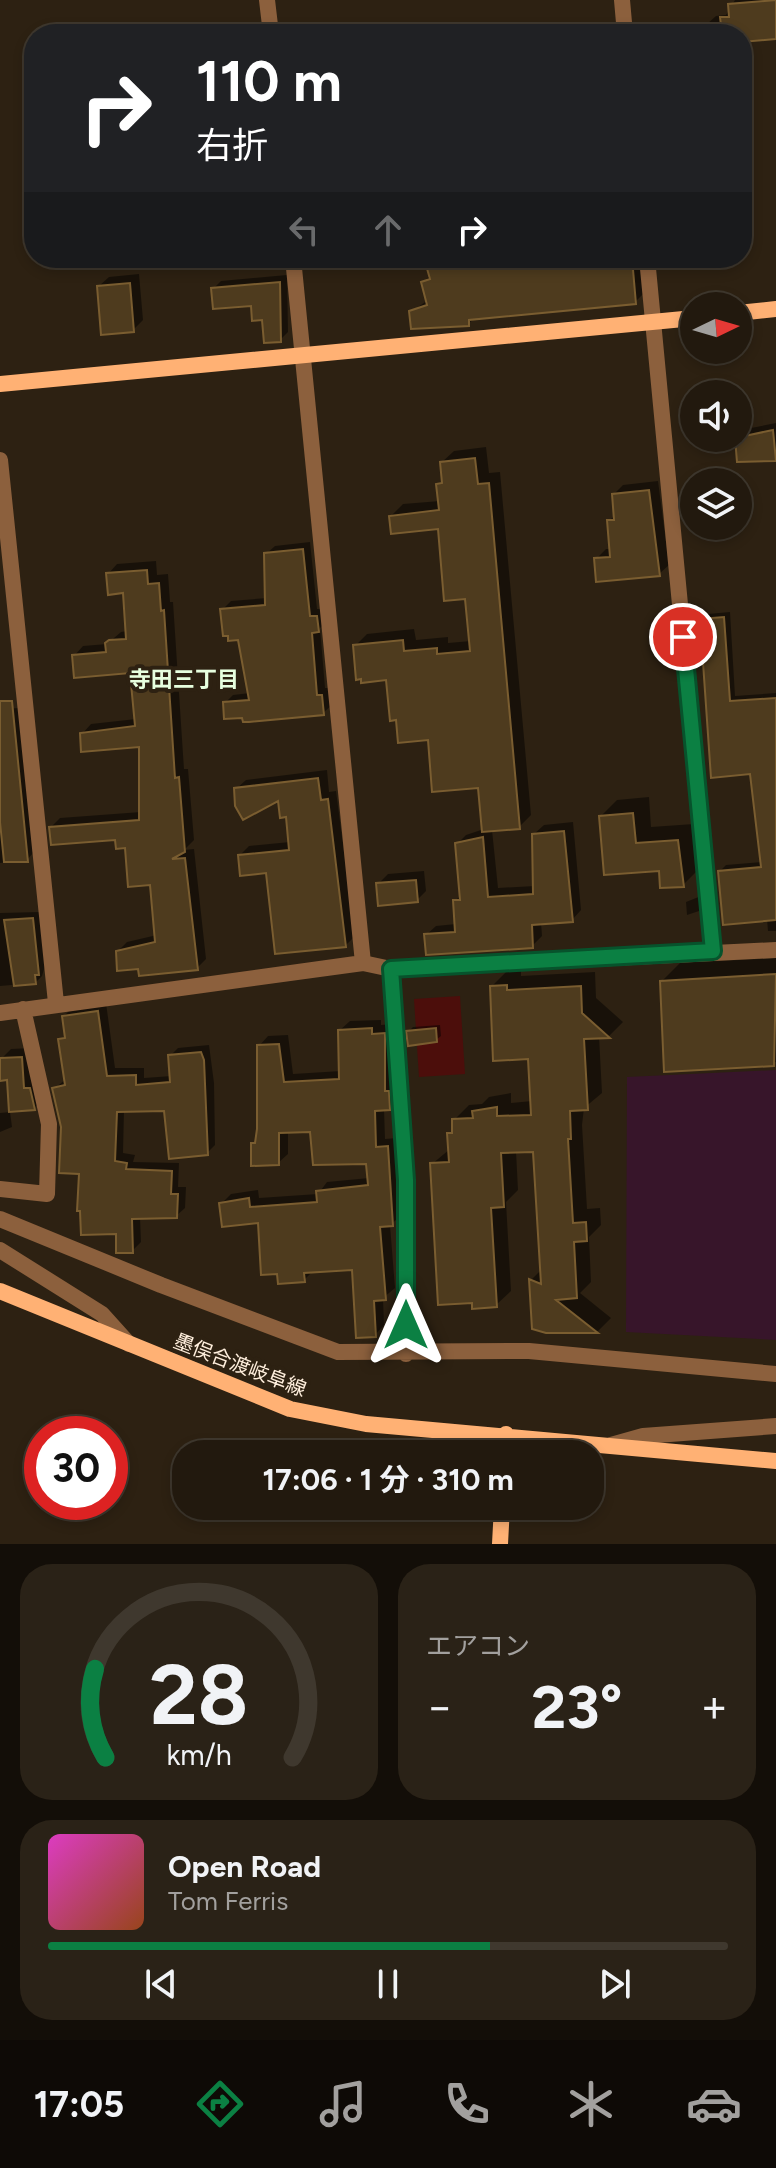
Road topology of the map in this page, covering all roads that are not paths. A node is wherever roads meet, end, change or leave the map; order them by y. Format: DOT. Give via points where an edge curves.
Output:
graph roads {
  1 [pos="267,0"];
  2 [pos="622,0"];
  3 [pos="270,24"];
  4 [pos="624,24"];
  5 [pos="294,268"];
  6 [pos="648,268"];
  7 [pos="776,309"];
  8 [pos="752,312"];
  9 [pos="680,319"];
  10 [pos="654,322"];
  11 [pos="303,353"];
  12 [pos="0,384"];
  13 [pos="0,460"];
  14 [pos="776,950"];
  15 [pos="713,951"];
  16 [pos="363,963"];
  17 [pos="391,969"];
  18 [pos="56,1003"];
  19 [pos="23,1009"];
  20 [pos="0,1013"];
  21 [pos="0,1189"];
  22 [pos="0,1219"];
  23 [pos="0,1250"];
  24 [pos="0,1291"];
  25 [pos="129,1344"];
  26 [pos="406,1354"];
  27 [pos="776,1374"];
  28 [pos="776,1426"];
  29 [pos="506,1434"];
  30 [pos="506,1440"];
  31 [pos="606,1447"];
  32 [pos="776,1461"];
  33 [pos="501,1520"];
  34 [pos="500,1544"];
  1 -- 3 [label="street"];
  2 -- 4 [label="street"];
  5 -- 11 [label="street"];
  6 -- 10 [label="street"];
  7 -- 8 [label="street"];
  9 -- 10 [label="street"];
  10 -- 11 [label="street"];
  10 -- 15 [label="street"];
  11 -- 12 [label="street"];
  11 -- 16 [label="street"];
  13 -- 18 [label="street"];
  14 -- 15 [label="street"];
  15 -- 17 [label="street"];
  16 -- 17 [label="street"];
  16 -- 18 [label="street"];
  17 -- 26 [label="street" via="406,1180"];
  18 -- 19 [label="street"];
  19 -- 20 [label="street"];
  19 -- 21 [label="street" via="49,1124 47,1194"];
  22 -- 26 [label="street" via="338,1352"];
  23 -- 25 [label="street" via="102,1314"];
  24 -- 25 [label="street, 墨俣合渡岐阜線"];
  25 -- 29 [label="street, 墨俣合渡岐阜線" via="290,1409 366,1424"];
  26 -- 27 [label="street" via="529,1351"];
  28 -- 31 [label="street" via="643,1436"];
  29 -- 30 [label="street"];
  29 -- 31 [label="street, 墨俣合渡岐阜線"];
  31 -- 32 [label="street, 墨俣合渡岐阜線"];
  33 -- 34 [label="street"];
}
